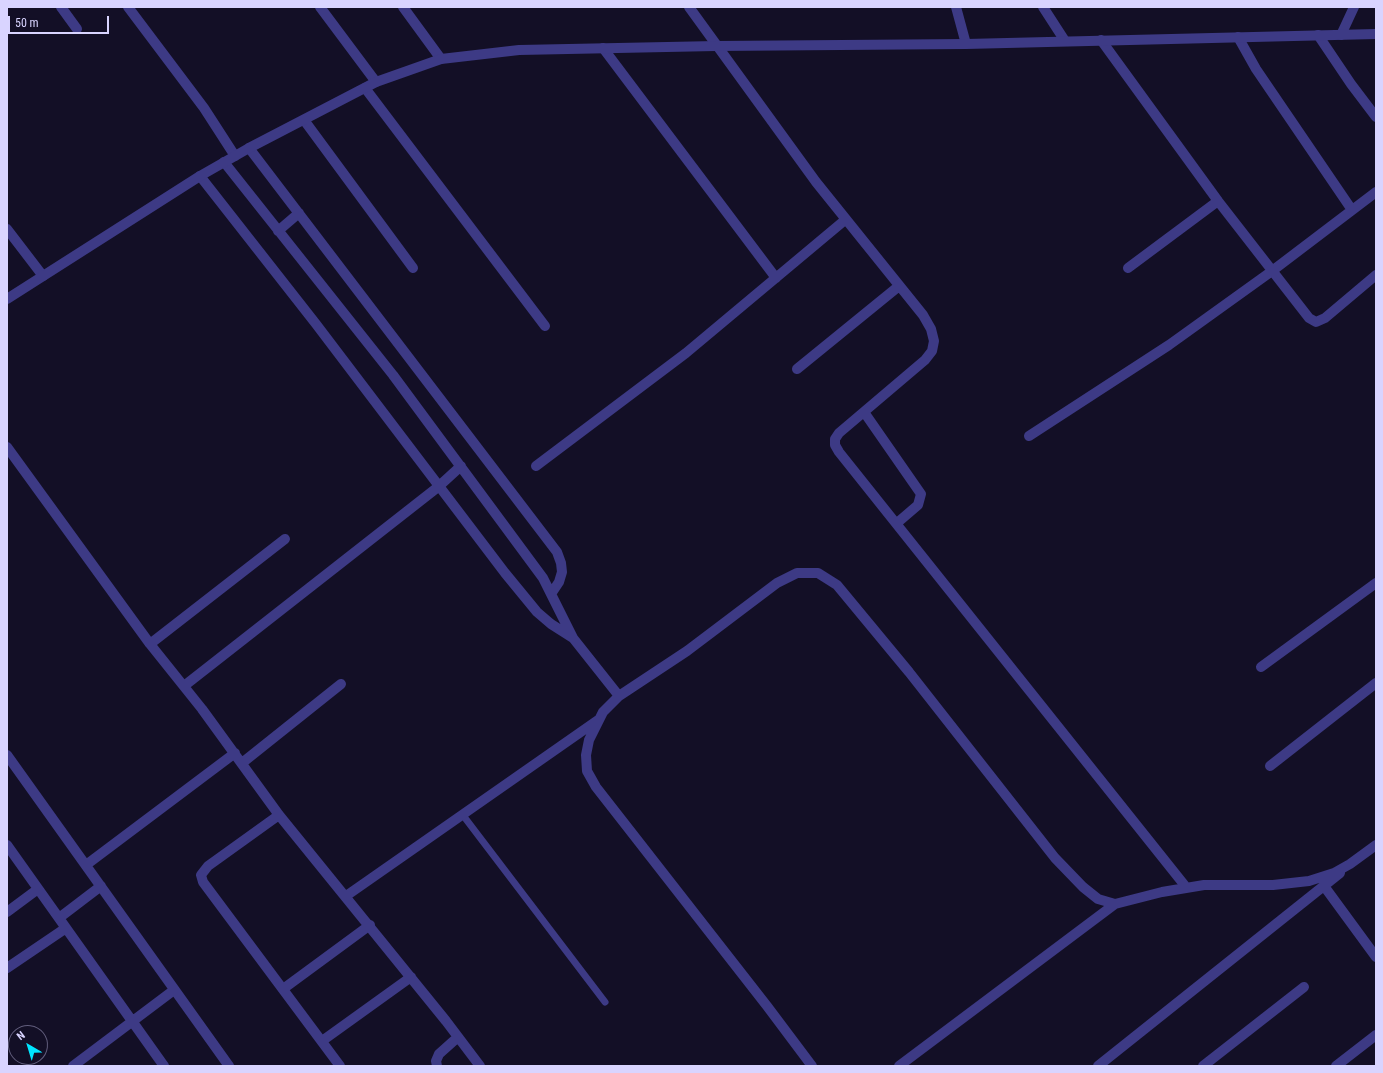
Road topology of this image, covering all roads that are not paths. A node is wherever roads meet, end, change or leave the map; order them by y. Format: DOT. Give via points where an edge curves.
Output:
graph roads {
  1 [pos="61,7"];
  2 [pos="128,7"];
  3 [pos="320,7"];
  4 [pos="403,7"];
  5 [pos="689,7"];
  6 [pos="956,7"];
  7 [pos="1043,7"];
  8 [pos="1354,7"];
  9 [pos="77,29"];
  10 [pos="1341,34"];
  11 [pos="1376,34"];
  12 [pos="1318,35"];
  13 [pos="1238,37"];
  14 [pos="1101,40"];
  15 [pos="1065,42"];
  16 [pos="966,44"];
  17 [pos="716,46"];
  18 [pos="603,48"];
  19 [pos="441,59"];
  20 [pos="376,82"];
  21 [pos="365,88"];
  22 [pos="1376,116"];
  23 [pos="304,120"];
  24 [pos="249,148"];
  25 [pos="235,156"];
  26 [pos="224,162"];
  27 [pos="200,176"];
  28 [pos="1376,192"];
  29 [pos="1218,201"];
  30 [pos="1352,210"];
  31 [pos="299,213"];
  32 [pos="845,220"];
  33 [pos="7,229"];
  34 [pos="278,231"];
  35 [pos="413,268"];
  36 [pos="1128,268"];
  37 [pos="1272,271"];
  38 [pos="1376,275"];
  39 [pos="43,276"];
  40 [pos="776,278"];
  41 [pos="899,286"];
  42 [pos="7,299"];
  43 [pos="546,326"];
  44 [pos="797,369"];
  45 [pos="864,412"];
  46 [pos="1029,436"];
  47 [pos="7,447"];
  48 [pos="461,466"];
  49 [pos="536,466"];
  50 [pos="438,487"];
  51 [pos="897,523"];
  52 [pos="285,539"];
  53 [pos="1376,583"];
  54 [pos="551,594"];
  55 [pos="572,638"];
  56 [pos="150,644"];
  57 [pos="1261,667"];
  58 [pos="1376,683"];
  59 [pos="341,684"];
  60 [pos="184,686"];
  61 [pos="619,696"];
  62 [pos="598,720"];
  63 [pos="235,753"];
  64 [pos="7,754"];
  65 [pos="242,763"];
  66 [pos="1270,766"];
  67 [pos="279,814"];
  68 [pos="462,814"];
  69 [pos="7,845"];
  70 [pos="1376,845"];
  71 [pos="86,864"];
  72 [pos="1350,864"];
  73 [pos="101,886"];
  74 [pos="1324,886"];
  75 [pos="1186,888"];
  76 [pos="38,889"];
  77 [pos="346,896"];
  78 [pos="1115,904"];
  79 [pos="7,912"];
  80 [pos="59,918"];
  81 [pos="370,925"];
  82 [pos="66,928"];
  83 [pos="1376,957"];
  84 [pos="7,968"];
  85 [pos="411,977"];
  86 [pos="1304,987"];
  87 [pos="283,989"];
  88 [pos="174,990"];
  89 [pos="605,1002"];
  90 [pos="132,1022"];
  91 [pos="1376,1035"];
  92 [pos="458,1037"];
  93 [pos="322,1041"];
  94 [pos="225,1064"];
  95 [pos="73,1066"];
  96 [pos="164,1066"];
  97 [pos="340,1066"];
  98 [pos="437,1066"];
  99 [pos="480,1066"];
  100 [pos="812,1066"];
  101 [pos="899,1066"];
  102 [pos="1098,1066"];
  103 [pos="1203,1066"];
  104 [pos="1336,1066"];
  1 -- 9 [label="street"];
  2 -- 25 [label="street" via="200,102"];
  3 -- 20 [label="street"];
  4 -- 19 [label="street"];
  5 -- 17 [label="street"];
  6 -- 16 [label="street"];
  7 -- 15 [label="street"];
  8 -- 10 [label="street"];
  10 -- 11 [label="street"];
  10 -- 12 [label="street"];
  12 -- 13 [label="street"];
  12 -- 22 [label="street"];
  13 -- 14 [label="street"];
  13 -- 30 [label="street" via="1256,69"];
  14 -- 15 [label="street"];
  14 -- 29 [label="street"];
  15 -- 16 [label="street"];
  16 -- 17 [label="street"];
  17 -- 18 [label="street"];
  17 -- 32 [label="street"];
  18 -- 19 [label="street" via="519,50"];
  18 -- 40 [label="street"];
  19 -- 20 [label="street"];
  20 -- 21 [label="street"];
  21 -- 23 [label="street"];
  21 -- 43 [label="street"];
  23 -- 24 [label="street"];
  23 -- 35 [label="street"];
  24 -- 25 [label="street"];
  24 -- 31 [label="street"];
  25 -- 26 [label="street"];
  26 -- 27 [label="street"];
  26 -- 34 [label="street"];
  27 -- 39 [label="street"];
  27 -- 50 [label="street" via="316,324"];
  28 -- 30 [label="street"];
  29 -- 36 [label="street"];
  29 -- 37 [label="street"];
  30 -- 37 [label="street"];
  31 -- 34 [label="street"];
  31 -- 54 [label="street" via="557,552 562,572"];
  32 -- 40 [label="street"];
  32 -- 41 [label="street"];
  33 -- 39 [label="street"];
  34 -- 48 [label="street" via="393,375"];
  37 -- 38 [label="street" via="1308,318 1316,322 1325,318"];
  37 -- 46 [label="street" via="1169,345"];
  39 -- 42 [label="street"];
  40 -- 49 [label="street" via="686,353"];
  41 -- 44 [label="street"];
  41 -- 45 [label="street" via="932,329 932,350 925,360"];
  45 -- 51 [label="street" via="921,494 918,505"];
  45 -- 51 [label="street" via="839,433 835,445"];
  47 -- 56 [label="street"];
  48 -- 50 [label="street"];
  48 -- 54 [label="street" via="543,578"];
  50 -- 55 [label="street" via="537,612"];
  50 -- 60 [label="street"];
  51 -- 75 [label="street"];
  52 -- 56 [label="street"];
  53 -- 57 [label="street"];
  54 -- 55 [label="street"];
  55 -- 61 [label="street"];
  56 -- 60 [label="street"];
  58 -- 66 [label="street"];
  59 -- 65 [label="street"];
  60 -- 63 [label="street"];
  61 -- 62 [label="street"];
  61 -- 78 [label="street" via="688,651 777,583 797,573 818,572 837,585 1055,858 1098,899"];
  62 -- 68 [label="street"];
  62 -- 100 [label="street" via="589,740 586,755 587,772 596,787"];
  63 -- 65 [label="street"];
  63 -- 71 [label="street"];
  64 -- 71 [label="street"];
  65 -- 67 [label="street"];
  67 -- 77 [label="street"];
  67 -- 87 [label="street" via="208,866 201,875 203,882"];
  68 -- 77 [label="street"];
  68 -- 89 [label="lane"];
  69 -- 76 [label="street"];
  70 -- 72 [label="street"];
  71 -- 73 [label="street"];
  72 -- 74 [label="street"];
  72 -- 75 [label="street" via="1334,873 1303,882 1273,885 1204,885"];
  73 -- 80 [label="street"];
  73 -- 88 [label="street"];
  74 -- 83 [label="street"];
  74 -- 102 [label="street"];
  75 -- 78 [label="street"];
  76 -- 79 [label="street"];
  76 -- 80 [label="street"];
  77 -- 81 [label="street"];
  78 -- 101 [label="street"];
  80 -- 82 [label="street"];
  81 -- 85 [label="street"];
  81 -- 87 [label="street"];
  82 -- 84 [label="street"];
  82 -- 90 [label="street"];
  85 -- 92 [label="street"];
  85 -- 93 [label="street"];
  86 -- 103 [label="street"];
  87 -- 93 [label="street"];
  88 -- 90 [label="street"];
  88 -- 94 [label="street"];
  90 -- 95 [label="street"];
  90 -- 96 [label="street"];
  91 -- 104 [label="street"];
  92 -- 98 [label="street" via="439,1054"];
  92 -- 99 [label="street"];
  93 -- 97 [label="street"];
}
